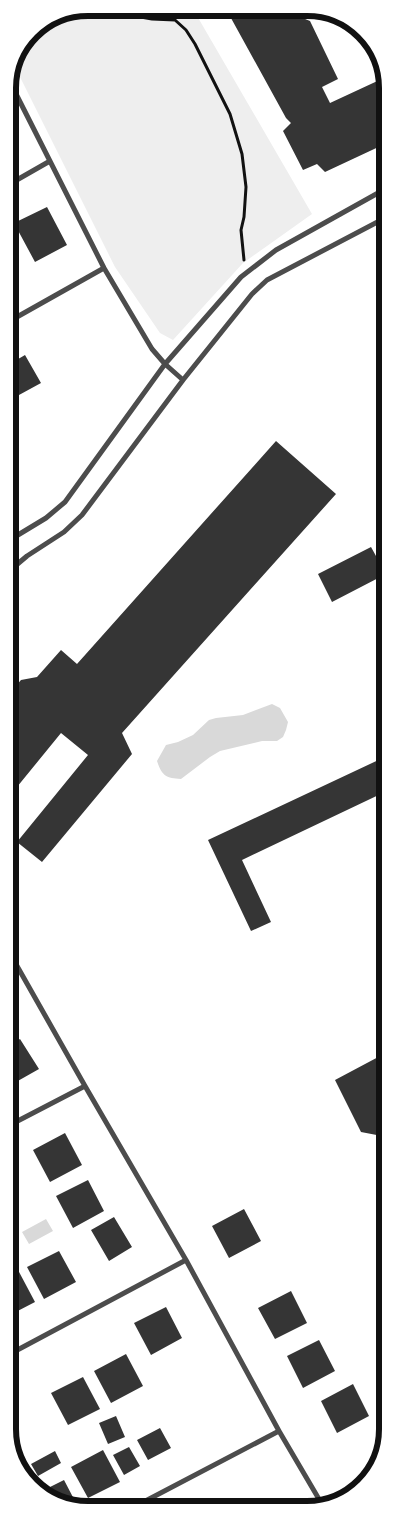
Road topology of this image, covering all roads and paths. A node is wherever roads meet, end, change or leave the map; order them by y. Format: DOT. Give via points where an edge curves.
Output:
graph roads {
  1 [pos="135,16"];
  2 [pos="16,94"];
  3 [pos="50,161"];
  4 [pos="16,180"];
  5 [pos="379,192"];
  6 [pos="379,221"];
  7 [pos="104,268"];
  8 [pos="245,273"];
  9 [pos="16,318"];
  10 [pos="165,364"];
  11 [pos="183,380"];
  12 [pos="16,536"];
  13 [pos="16,565"];
  14 [pos="16,964"];
  15 [pos="85,1086"];
  16 [pos="16,1122"];
  17 [pos="186,1260"];
  18 [pos="16,1351"];
  19 [pos="280,1431"];
  20 [pos="319,1499"];
  21 [pos="145,1501"];
  1 -- 8 [label="path" via="175,20 186,30 230,114 242,154 246,187 241,230"];
  2 -- 3 [label="street"];
  3 -- 4 [label="street"];
  3 -- 7 [label="street"];
  5 -- 8 [label="street" via="276,250"];
  6 -- 11 [label="street" via="267,280"];
  7 -- 9 [label="street"];
  7 -- 10 [label="street" via="152,350"];
  8 -- 10 [label="street"];
  10 -- 11 [label="street"];
  10 -- 12 [label="street" via="65,502"];
  11 -- 13 [label="street" via="82,516"];
  14 -- 15 [label="street"];
  15 -- 16 [label="street"];
  15 -- 17 [label="street"];
  17 -- 18 [label="street"];
  17 -- 19 [label="street"];
  19 -- 20 [label="street"];
  19 -- 21 [label="street"];
}
